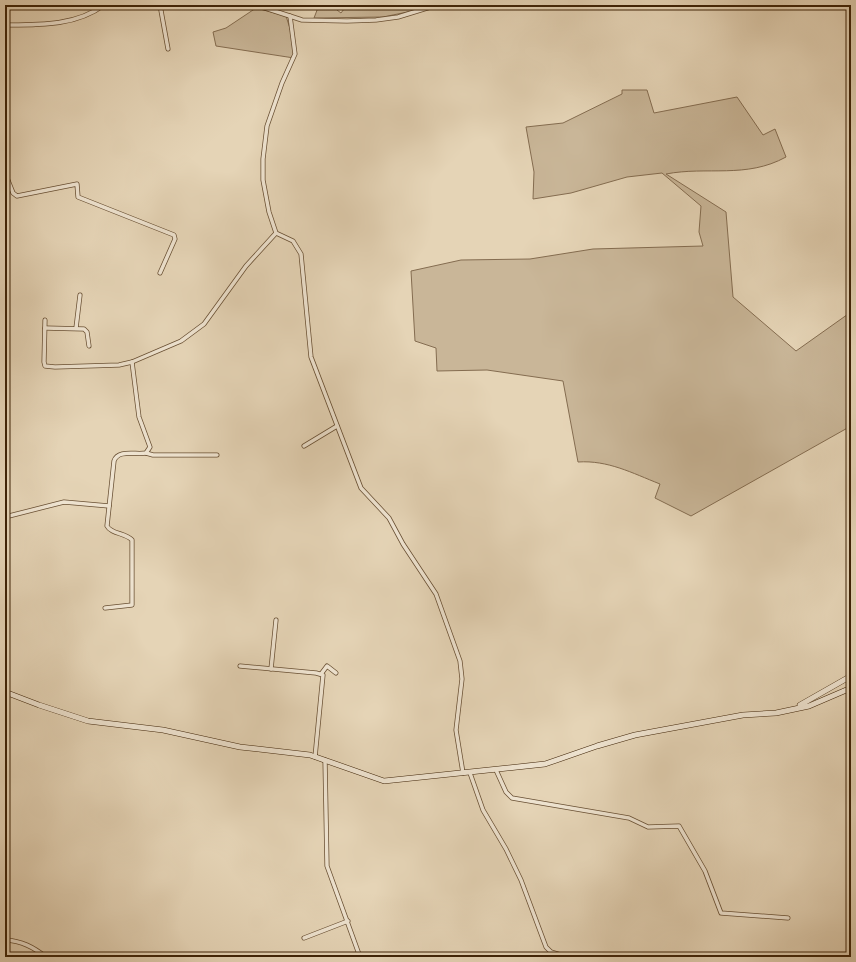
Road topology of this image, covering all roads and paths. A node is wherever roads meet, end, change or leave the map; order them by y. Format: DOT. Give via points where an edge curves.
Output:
graph roads {
  1 [pos="104,5"];
  2 [pos="160,5"];
  3 [pos="256,5"];
  4 [pos="437,5"];
  5 [pos="268,7"];
  6 [pos="290,16"];
  7 [pos="5,25"];
  8 [pos="168,49"];
  9 [pos="5,173"];
  10 [pos="276,233"];
  11 [pos="160,273"];
  12 [pos="80,295"];
  13 [pos="45,320"];
  14 [pos="45,328"];
  15 [pos="76,328"];
  16 [pos="89,346"];
  17 [pos="132,362"];
  18 [pos="337,426"];
  19 [pos="304,446"];
  20 [pos="146,453"];
  21 [pos="217,455"];
  22 [pos="109,506"];
  23 [pos="5,517"];
  24 [pos="105,608"];
  25 [pos="276,620"];
  26 [pos="240,666"];
  27 [pos="271,669"];
  28 [pos="336,673"];
  29 [pos="321,674"];
  30 [pos="851,676"];
  31 [pos="851,688"];
  32 [pos="5,692"];
  33 [pos="792,709"];
  34 [pos="315,757"];
  35 [pos="325,760"];
  36 [pos="496,770"];
  37 [pos="470,772"];
  38 [pos="463,773"];
  39 [pos="788,918"];
  40 [pos="348,921"];
  41 [pos="304,938"];
  42 [pos="5,940"];
  43 [pos="46,957"];
  44 [pos="360,957"];
  45 [pos="567,957"];
  1 -- 7 [label="street" via="90,15 71,21"];
  2 -- 8 [label="street"];
  3 -- 5 [label="street"];
  4 -- 6 [label="street" via="408,15 376,20 302,20"];
  5 -- 6 [label="street"];
  6 -- 10 [label="street" via="295,54 267,126 263,159 263,180"];
  9 -- 11 [label="street" via="17,196 77,184 78,197 174,234"];
  10 -- 17 [label="street" via="246,266 204,324 181,341"];
  10 -- 18 [label="street" via="293,241 301,254 311,358"];
  12 -- 15 [label="street"];
  13 -- 14 [label="street"];
  14 -- 15 [label="street"];
  14 -- 17 [label="street" via="46,366 55,368"];
  15 -- 16 [label="street" via="87,332"];
  17 -- 20 [label="street" via="139,417 150,446"];
  18 -- 19 [label="street"];
  18 -- 38 [label="street" via="360,488 389,518 436,594 444,615 461,668 456,730"];
  20 -- 21 [label="street"];
  20 -- 22 [label="street" via="123,454 115,458"];
  22 -- 23 [label="street" via="64,502"];
  22 -- 24 [label="street" via="108,528 132,540 132,605"];
  25 -- 27 [label="street"];
  26 -- 27 [label="street"];
  27 -- 29 [label="street"];
  28 -- 29 [label="street" via="327,666"];
  29 -- 34 [label="street" via="324,677"];
  30 -- 33 [label="street" via="816,698"];
  31 -- 33 [label="street" via="820,702"];
  32 -- 34 [label="street" via="88,721 163,730 240,747"];
  33 -- 36 [label="street" via="776,713 743,715 635,736 550,763"];
  34 -- 35 [label="street"];
  35 -- 38 [label="street" via="384,780"];
  35 -- 40 [label="street" via="327,866"];
  36 -- 37 [label="street"];
  36 -- 39 [label="street" via="506,792 512,798 626,817 648,827 679,826 705,871 721,913"];
  37 -- 38 [label="street"];
  37 -- 45 [label="street" via="483,810 521,880 546,947 551,952"];
  40 -- 41 [label="street"];
  40 -- 44 [label="street"];
  42 -- 43 [label="street" via="18,940"];
}
